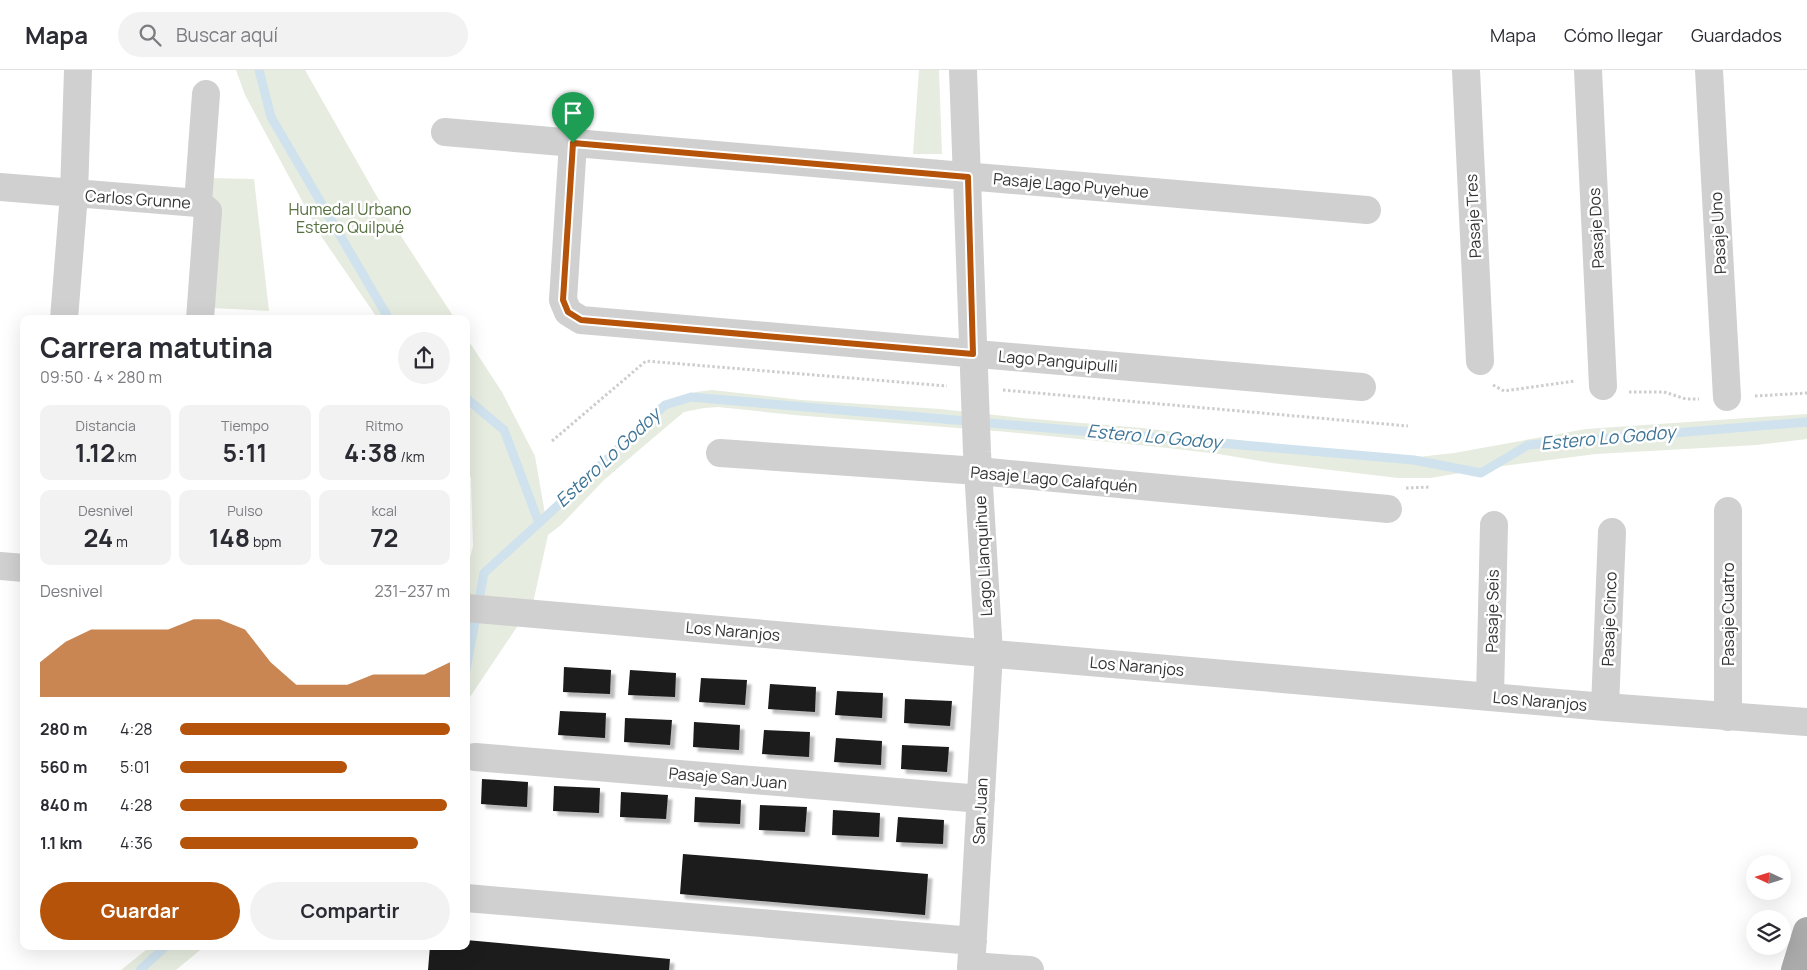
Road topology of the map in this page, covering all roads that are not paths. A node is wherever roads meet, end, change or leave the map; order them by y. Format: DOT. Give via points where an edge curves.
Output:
graph roads {
  1 [pos="78,70"];
  2 [pos="963,70"];
  3 [pos="1466,70"];
  4 [pos="1588,70"];
  5 [pos="1709,70"];
  6 [pos="206,94"];
  7 [pos="445,132"];
  8 [pos="573,143"];
  9 [pos="968,177"];
  10 [pos="0,187"];
  11 [pos="74,194"];
  12 [pos="198,203"];
  13 [pos="1367,210"];
  14 [pos="64,315"];
  15 [pos="200,315"];
  16 [pos="973,354"];
  17 [pos="1480,361"];
  18 [pos="1603,382"];
  19 [pos="1362,387"];
  20 [pos="1727,397"];
  21 [pos="720,453"];
  22 [pos="978,462"];
  23 [pos="1388,509"];
  24 [pos="1728,511"];
  25 [pos="1494,525"];
  26 [pos="1612,532"];
  27 [pos="0,566"];
  28 [pos="20,568"];
  29 [pos="470,608"];
  30 [pos="989,653"];
  31 [pos="1490,696"];
  32 [pos="1606,707"];
  33 [pos="1728,717"];
  34 [pos="1807,722"];
  35 [pos="475,757"];
  36 [pos="981,799"];
  37 [pos="470,898"];
  38 [pos="1807,931"];
  39 [pos="972,959"];
  40 [pos="1030,970"];
  41 [pos="1795,970"];
  1 -- 11 [label="street"];
  2 -- 9 [label="street, Lago Llanquihue"];
  3 -- 17 [label="street, Pasaje Tres"];
  4 -- 18 [label="street, Pasaje Dos"];
  5 -- 20 [label="street, Pasaje Uno"];
  6 -- 12 [label="street"];
  7 -- 8 [label="street, Pasaje Lago Puyehue"];
  8 -- 9 [label="street, Pasaje Lago Puyehue"];
  8 -- 16 [label="street, Lago Panguipulli" via="563,300 568,312 581,320"];
  9 -- 13 [label="street, Pasaje Lago Puyehue"];
  9 -- 16 [label="street, Lago Llanquihue"];
  10 -- 11 [label="street, Carlos Grunne"];
  11 -- 12 [label="street, Carlos Grunne"];
  11 -- 14 [label="street"];
  12 -- 15 [label="street, Carlos Grunne" via="208,211"];
  16 -- 19 [label="street, Lago Panguipulli"];
  16 -- 22 [label="street, Lago Llanquihue"];
  21 -- 22 [label="street, Pasaje Lago Calafquén"];
  22 -- 23 [label="street, Pasaje Lago Calafquén"];
  22 -- 30 [label="street, Lago Llanquihue"];
  24 -- 33 [label="street, Pasaje Cuatro"];
  25 -- 31 [label="street, Pasaje Seis"];
  26 -- 32 [label="street, Pasaje Cinco"];
  27 -- 28 [label="street"];
  29 -- 30 [label="street, Los Naranjos"];
  30 -- 31 [label="street, Los Naranjos"];
  30 -- 36 [label="street, San Juan"];
  31 -- 32 [label="street, Los Naranjos"];
  32 -- 33 [label="street, Los Naranjos"];
  33 -- 34 [label="street, Los Naranjos"];
  35 -- 36 [label="street, Pasaje San Juan"];
  36 -- 39 [label="street, San Juan"];
  37 -- 39 [label="street"];
  38 -- 41 [label="main road"];
  39 -- 40 [label="street"];
}
